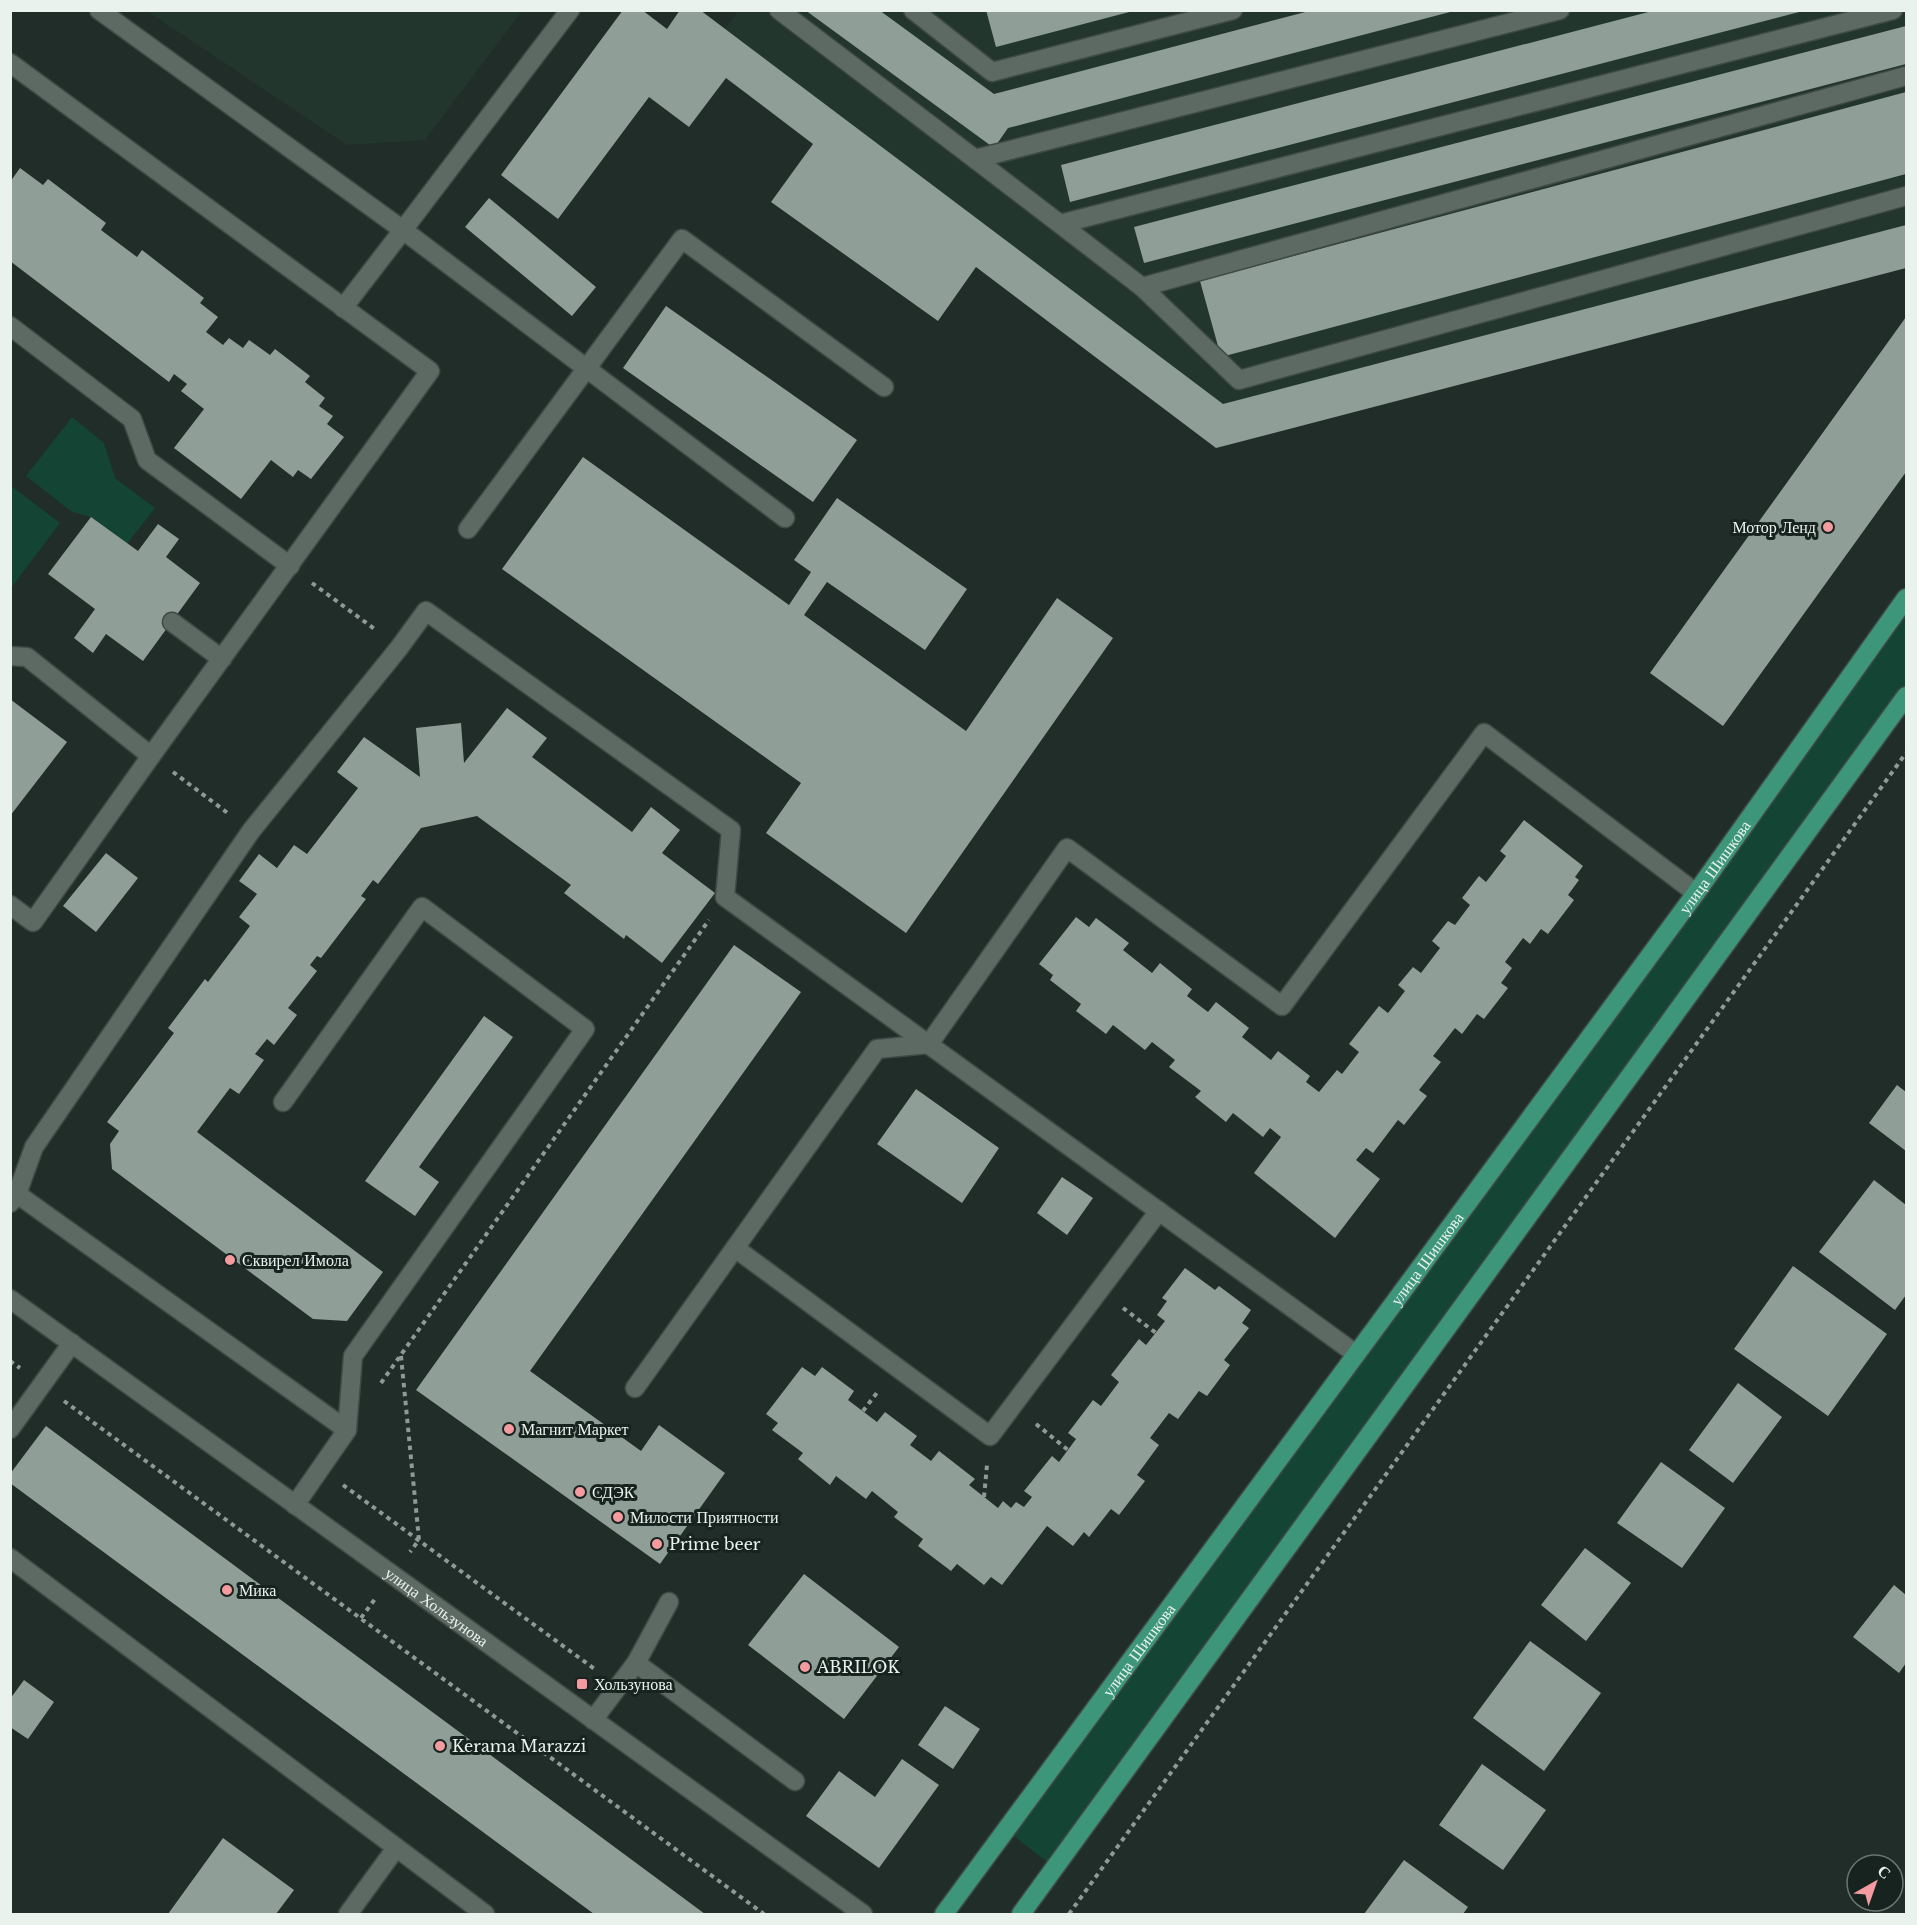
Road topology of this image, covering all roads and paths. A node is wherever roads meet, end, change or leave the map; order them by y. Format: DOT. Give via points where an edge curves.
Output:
graph roads {
  1 [pos="99,10"];
  2 [pos="570,10"];
  3 [pos="779,10"];
  4 [pos="913,10"];
  5 [pos="1233,10"];
  6 [pos="1560,10"];
  7 [pos="1893,10"];
  8 [pos="10,63"];
  9 [pos="1906,76"];
  10 [pos="975,159"];
  11 [pos="1906,196"];
  12 [pos="1060,224"];
  13 [pos="402,230"];
  14 [pos="1142,286"];
  15 [pos="343,308"];
  16 [pos="10,326"];
  17 [pos="586,368"];
  18 [pos="884,387"];
  19 [pos="785,518"];
  20 [pos="468,529"];
  21 [pos="290,566"];
  22 [pos="1906,598"];
  23 [pos="172,622"];
  24 [pos="399,648"];
  25 [pos="10,656"];
  26 [pos="222,659"];
  27 [pos="1906,696"];
  28 [pos="1906,753"];
  29 [pos="151,756"];
  30 [pos="251,831"];
  31 [pos="1696,893"];
  32 [pos="725,897"];
  33 [pos="10,905"];
  34 [pos="929,1044"];
  35 [pos="284,1102"];
  36 [pos="14,1199"];
  37 [pos="1159,1211"];
  38 [pos="735,1248"];
  39 [pos="1100,1290"];
  40 [pos="10,1299"];
  41 [pos="1156,1333"];
  42 [pos="72,1343"];
  43 [pos="1356,1354"];
  44 [pos="400,1355"];
  45 [pos="10,1361"];
  46 [pos="380,1383"];
  47 [pos="42,1384"];
  48 [pos="635,1388"];
  49 [pos="1013,1405"];
  50 [pos="10,1429"];
  51 [pos="347,1430"];
  52 [pos="1068,1450"];
  53 [pos="320,1468"];
  54 [pos="295,1504"];
  55 [pos="419,1540"];
  56 [pos="10,1558"];
  57 [pos="393,1575"];
  58 [pos="669,1602"];
  59 [pos="361,1618"];
  60 [pos="636,1663"];
  61 [pos="619,1686"];
  62 [pos="593,1720"];
  63 [pos="795,1781"];
  64 [pos="396,1848"];
  65 [pos="348,1914"];
  66 [pos="485,1914"];
  67 [pos="764,1914"];
  68 [pos="863,1914"];
  69 [pos="944,1914"];
  70 [pos="1020,1914"];
  71 [pos="1069,1914"];
  1 -- 13 [label="street"];
  2 -- 13 [label="street"];
  3 -- 10 [label="street"];
  4 -- 5 [label="street" via="992,72"];
  6 -- 10 [label="street"];
  7 -- 12 [label="street"];
  8 -- 15 [label="street"];
  9 -- 14 [label="street"];
  10 -- 12 [label="street"];
  11 -- 14 [label="street" via="1239,380"];
  12 -- 14 [label="street"];
  13 -- 15 [label="street"];
  13 -- 17 [label="street"];
  15 -- 21 [label="street" via="430,371"];
  16 -- 21 [label="street" via="132,419 147,460"];
  17 -- 18 [label="street" via="682,239"];
  17 -- 19 [label="street"];
  17 -- 20 [label="street"];
  21 -- 24 [label="path"];
  21 -- 26 [label="street"];
  22 -- 31 [label="main road, улица Шишкова"];
  23 -- 26 [label="street"];
  24 -- 30 [label="street"];
  24 -- 32 [label="street" via="426,611 731,830"];
  25 -- 29 [label="street" via="27,657"];
  26 -- 29 [label="street"];
  27 -- 70 [label="main road"];
  28 -- 71 [label="path"];
  29 -- 30 [label="path"];
  29 -- 33 [label="street" via="33,922"];
  30 -- 36 [label="street" via="34,1147"];
  31 -- 34 [label="street" via="1484,733 1282,1006 1066,848"];
  31 -- 43 [label="main road, улица Шишкова"];
  32 -- 34 [label="street"];
  32 -- 44 [label="path"];
  34 -- 37 [label="street"];
  34 -- 38 [label="street" via="877,1049"];
  35 -- 51 [label="street" via="422,907 585,1029 353,1356"];
  36 -- 51 [label="street"];
  37 -- 39 [label="street"];
  37 -- 43 [label="street"];
  38 -- 48 [label="street"];
  38 -- 49 [label="street" via="990,1436"];
  39 -- 41 [label="path"];
  39 -- 49 [label="street"];
  40 -- 42 [label="street, улица Хользунова"];
  42 -- 47 [label="street"];
  42 -- 54 [label="street, улица Хользунова"];
  43 -- 69 [label="main road, улица Шишкова"];
  44 -- 46 [label="path"];
  44 -- 55 [label="path"];
  45 -- 47 [label="path"];
  47 -- 50 [label="street"];
  47 -- 59 [label="path"];
  49 -- 52 [label="path"];
  51 -- 53 [label="street"];
  53 -- 54 [label="street"];
  53 -- 55 [label="path"];
  54 -- 57 [label="street, улица Хользунова"];
  55 -- 57 [label="path"];
  55 -- 61 [label="path"];
  56 -- 64 [label="street"];
  57 -- 59 [label="path"];
  57 -- 62 [label="street, улица Хользунова"];
  58 -- 60 [label="street"];
  59 -- 67 [label="path"];
  60 -- 61 [label="street"];
  60 -- 63 [label="street"];
  61 -- 62 [label="street"];
  62 -- 68 [label="street, улица Хользунова"];
  64 -- 65 [label="street"];
  64 -- 66 [label="street"];
}
